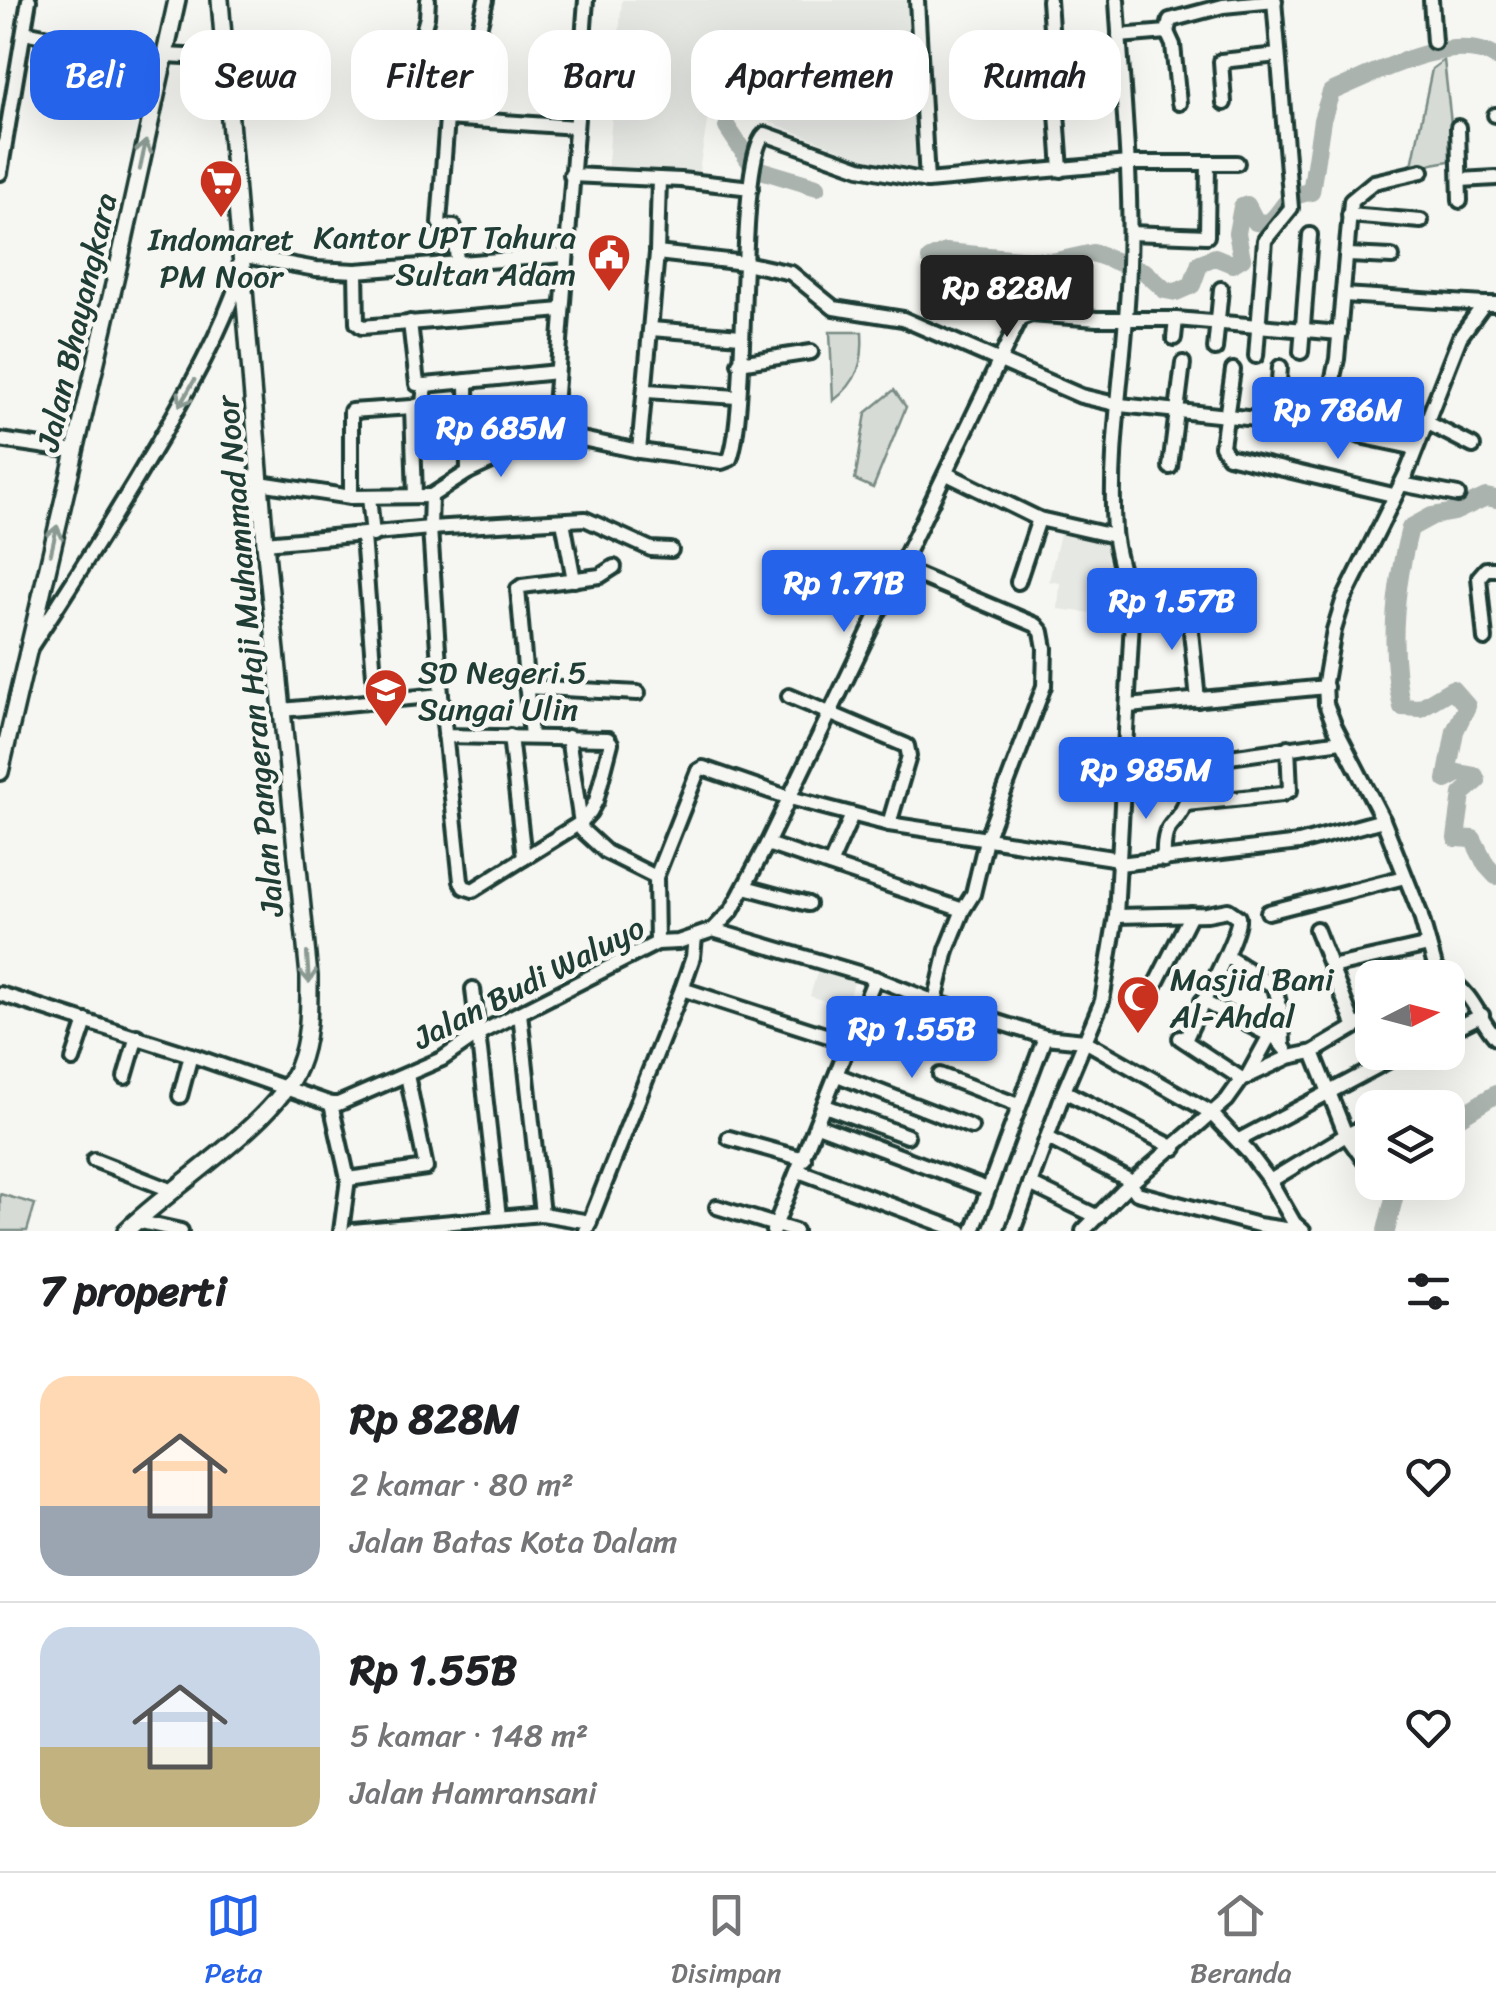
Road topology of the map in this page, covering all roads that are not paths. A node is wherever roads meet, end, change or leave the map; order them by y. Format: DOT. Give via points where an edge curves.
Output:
graph roads {
  1 [pos="29,0"];
  2 [pos="177,0"];
  3 [pos="220,0"];
  4 [pos="428,0"];
  5 [pos="486,0"];
  6 [pos="586,0"];
  7 [pos="917,0"];
  8 [pos="1049,0"];
  9 [pos="1117,0"];
  10 [pos="1274,0"];
  11 [pos="1430,0"];
  12 [pos="223,30"];
  13 [pos="423,30"];
  14 [pos="479,30"];
  15 [pos="1119,30"];
  16 [pos="24,32"];
  17 [pos="1167,32"];
  18 [pos="1121,36"];
  19 [pos="1434,42"];
  20 [pos="1278,54"];
  21 [pos="164,57"];
  22 [pos="180,57"];
  23 [pos="1121,64"];
  24 [pos="1180,103"];
  25 [pos="1224,103"];
  26 [pos="230,120"];
  27 [pos="576,128"];
  28 [pos="1458,128"];
  29 [pos="1128,163"];
  30 [pos="1238,163"];
  31 [pos="1208,164"];
  32 [pos="1060,170"];
  33 [pos="1422,171"];
  34 [pos="0,173"];
  35 [pos="571,175"];
  36 [pos="1496,178"];
  37 [pos="659,179"];
  38 [pos="1460,180"];
  39 [pos="927,181"];
  40 [pos="752,188"];
  41 [pos="1460,201"];
  42 [pos="1349,215"];
  43 [pos="1421,222"];
  44 [pos="1130,233"];
  45 [pos="1310,235"];
  46 [pos="657,253"];
  47 [pos="240,255"];
  48 [pos="565,255"];
  49 [pos="1348,255"];
  50 [pos="1392,257"];
  51 [pos="457,262"];
  52 [pos="745,263"];
  53 [pos="356,271"];
  54 [pos="241,273"];
  55 [pos="1221,289"];
  56 [pos="1344,295"];
  57 [pos="1490,304"];
  58 [pos="562,310"];
  59 [pos="226,317"];
  60 [pos="1127,317"];
  61 [pos="1176,318"];
  62 [pos="1218,321"];
  63 [pos="246,322"];
  64 [pos="410,322"];
  65 [pos="1259,324"];
  66 [pos="650,329"];
  67 [pos="1303,329"];
  68 [pos="1340,333"];
  69 [pos="741,336"];
  70 [pos="1174,338"];
  71 [pos="1215,349"];
  72 [pos="811,352"];
  73 [pos="1301,352"];
  74 [pos="1256,356"];
  75 [pos="1002,361"];
  76 [pos="1184,363"];
  77 [pos="740,364"];
  78 [pos="1280,367"];
  79 [pos="1233,370"];
  80 [pos="557,372"];
  81 [pos="467,381"];
  82 [pos="425,385"];
  83 [pos="647,391"];
  84 [pos="737,397"];
  85 [pos="1120,405"];
  86 [pos="412,408"];
  87 [pos="1177,409"];
  88 [pos="1227,415"];
  89 [pos="1276,421"];
  90 [pos="1426,422"];
  91 [pos="553,434"];
  92 [pos="1360,436"];
  93 [pos="0,440"];
  94 [pos="1473,446"];
  95 [pos="1416,448"];
  96 [pos="75,451"];
  97 [pos="639,451"];
  98 [pos="1170,467"];
  99 [pos="468,472"];
  100 [pos="946,474"];
  101 [pos="260,482"];
  102 [pos="1397,489"];
  103 [pos="1458,495"];
  104 [pos="415,496"];
  105 [pos="431,496"];
  106 [pos="351,497"];
  107 [pos="369,497"];
  108 [pos="1039,519"];
  109 [pos="563,521"];
  110 [pos="430,528"];
  111 [pos="368,535"];
  112 [pos="1114,536"];
  113 [pos="265,543"];
  114 [pos="671,550"];
  115 [pos="614,568"];
  116 [pos="900,568"];
  117 [pos="1496,569"];
  118 [pos="574,580"];
  119 [pos="1018,582"];
  120 [pos="44,583"];
  121 [pos="63,597"];
  122 [pos="1188,602"];
  123 [pos="1485,639"];
  124 [pos="28,651"];
  125 [pos="526,687"];
  126 [pos="1326,687"];
  127 [pos="638,693"];
  128 [pos="441,694"];
  129 [pos="789,696"];
  130 [pos="1198,700"];
  131 [pos="376,701"];
  132 [pos="1130,706"];
  133 [pos="7,708"];
  134 [pos="282,710"];
  135 [pos="831,712"];
  136 [pos="445,736"];
  137 [pos="510,736"];
  138 [pos="531,736"];
  139 [pos="568,737"];
  140 [pos="1341,741"];
  141 [pos="1288,747"];
  142 [pos="0,772"];
  143 [pos="790,798"];
  144 [pos="1186,804"];
  145 [pos="852,816"];
  146 [pos="1383,820"];
  147 [pos="580,823"];
  148 [pos="889,824"];
  149 [pos="986,840"];
  150 [pos="767,844"];
  151 [pos="524,858"];
  152 [pos="1164,860"];
  153 [pos="1119,862"];
  154 [pos="830,865"];
  155 [pos="656,877"];
  156 [pos="1404,878"];
  157 [pos="745,887"];
  158 [pos="808,904"];
  159 [pos="963,910"];
  160 [pos="1268,912"];
  161 [pos="1191,914"];
  162 [pos="1116,916"];
  163 [pos="1316,929"];
  164 [pos="713,930"];
  165 [pos="695,937"];
  166 [pos="658,943"];
  167 [pos="1430,945"];
  168 [pos="1226,956"];
  169 [pos="1434,960"];
  170 [pos="1332,967"];
  171 [pos="876,978"];
  172 [pos="682,988"];
  173 [pos="473,989"];
  174 [pos="0,994"];
  175 [pos="1465,998"];
  176 [pos="1202,1001"];
  177 [pos="935,1002"];
  178 [pos="520,1013"];
  179 [pos="1141,1013"];
  180 [pos="1482,1015"];
  181 [pos="86,1020"];
  182 [pos="1465,1024"];
  183 [pos="1354,1025"];
  184 [pos="478,1034"];
  185 [pos="1270,1035"];
  186 [pos="137,1036"];
  187 [pos="1044,1037"];
  188 [pos="1496,1038"];
  189 [pos="1085,1041"];
  190 [pos="850,1043"];
  191 [pos="1286,1052"];
  192 [pos="1313,1052"];
  193 [pos="192,1054"];
  194 [pos="73,1060"];
  195 [pos="1369,1070"];
  196 [pos="837,1075"];
  197 [pos="940,1075"];
  198 [pos="125,1076"];
  199 [pos="407,1076"];
  200 [pos="1244,1079"];
  201 [pos="288,1088"];
  202 [pos="1328,1090"];
  203 [pos="1064,1091"];
  204 [pos="180,1096"];
  205 [pos="331,1104"];
  206 [pos="1018,1105"];
  207 [pos="825,1106"];
  208 [pos="1210,1112"];
  209 [pos="818,1124"];
  210 [pos="971,1126"];
  211 [pos="1355,1131"];
  212 [pos="1346,1135"];
  213 [pos="907,1136"];
  214 [pos="729,1138"];
  215 [pos="1048,1138"];
  216 [pos="1239,1140"];
  217 [pos="1175,1148"];
  218 [pos="1355,1148"];
  219 [pos="94,1160"];
  220 [pos="801,1165"];
  221 [pos="348,1179"];
  222 [pos="1270,1180"];
  223 [pos="1030,1184"];
  224 [pos="1130,1184"];
  225 [pos="988,1189"];
  226 [pos="173,1192"];
  227 [pos="717,1207"];
  228 [pos="542,1214"];
  229 [pos="499,1217"];
  230 [pos="1098,1217"];
  231 [pos="131,1226"];
  232 [pos="588,1226"];
  233 [pos="774,1227"];
  234 [pos="1258,1228"];
  235 [pos="1016,1230"];
  236 [pos="1301,1230"];
  237 [pos="182,1231"];
  238 [pos="341,1231"];
  239 [pos="353,1231"];
  240 [pos="795,1231"];
  241 [pos="960,1231"];
  242 [pos="973,1231"];
  243 [pos="1084,1231"];
  1 -- 16 [label="street"];
  2 -- 21 [label="main road, Jalan Bhayangkara"];
  3 -- 12 [label="main road, Jalan Pangeran Haji Muhammad Noor"];
  4 -- 13 [label="street"];
  5 -- 14 [label="street"];
  6 -- 27 [label="street"];
  7 -- 39 [label="street"];
  8 -- 32 [label="street"];
  9 -- 15 [label="street"];
  10 -- 17 [label="street" via="1173,18"];
  10 -- 20 [label="street"];
  11 -- 19 [label="street"];
  16 -- 21 [label="street"];
  16 -- 34 [label="street"];
  17 -- 18 [label="street"];
  17 -- 24 [label="street"];
  20 -- 25 [label="street" via="1221,60"];
  20 -- 65 [label="street" via="1290,214 1265,240"];
  21 -- 22 [label="street"];
  96 -- 21 [label="main road, Jalan Bhayangkara, one-way"];
  23 -- 29 [label="street"];
  26 -- 47 [label="main road, Jalan Pangeran Haji Muhammad Noor"];
  27 -- 35 [label="street"];
  27 -- 51 [label="street" via="447,118 439,224 454,227"];
  28 -- 38 [label="street"];
  29 -- 31 [label="street"];
  29 -- 32 [label="street"];
  29 -- 44 [label="street"];
  30 -- 31 [label="street"];
  31 -- 44 [label="street" via="1207,236"];
  32 -- 39 [label="street"];
  33 -- 42 [label="street" via="1369,185 1352,198"];
  35 -- 37 [label="street"];
  35 -- 48 [label="street"];
  36 -- 38 [label="street"];
  37 -- 40 [label="street"];
  37 -- 46 [label="street"];
  38 -- 41 [label="street"];
  39 -- 40 [label="street" via="860,168 765,134 757,141"];
  40 -- 52 [label="street"];
  42 -- 43 [label="street"];
  42 -- 49 [label="street"];
  44 -- 60 [label="street"];
  45 -- 67 [label="street"];
  46 -- 52 [label="street"];
  46 -- 66 [label="street"];
  47 -- 53 [label="street"];
  47 -- 54 [label="main road, Jalan Pangeran Haji Muhammad Noor"];
  48 -- 51 [label="street"];
  48 -- 58 [label="street"];
  49 -- 50 [label="street"];
  49 -- 56 [label="street"];
  51 -- 53 [label="street"];
  52 -- 69 [label="street"];
  52 -- 75 [label="street" via="797,276 834,308 903,319"];
  53 -- 64 [label="street" via="359,326"];
  54 -- 59 [label="street"];
  54 -- 63 [label="main road, Jalan Pangeran Haji Muhammad Noor"];
  55 -- 62 [label="street"];
  56 -- 57 [label="street"];
  56 -- 68 [label="street"];
  57 -- 90 [label="street" via="1460,337"];
  58 -- 64 [label="street"];
  58 -- 80 [label="street"];
  59 -- 63 [label="street"];
  59 -- 121 [label="street, one-way"];
  60 -- 61 [label="street"];
  60 -- 75 [label="street" via="1024,315"];
  60 -- 85 [label="street"];
  61 -- 62 [label="street"];
  61 -- 70 [label="street"];
  62 -- 65 [label="street"];
  62 -- 71 [label="street"];
  63 -- 101 [label="main road, Jalan Pangeran Haji Muhammad Noor"];
  64 -- 82 [label="street" via="417,384"];
  65 -- 67 [label="street"];
  65 -- 74 [label="street"];
  66 -- 69 [label="street"];
  66 -- 83 [label="street"];
  67 -- 68 [label="street"];
  67 -- 73 [label="street"];
  68 -- 89 [label="street" via="1322,428"];
  69 -- 77 [label="street"];
  72 -- 77 [label="street"];
  75 -- 85 [label="street" via="1080,396"];
  75 -- 100 [label="street"];
  76 -- 87 [label="street"];
  77 -- 84 [label="street"];
  78 -- 89 [label="street"];
  79 -- 88 [label="street"];
  80 -- 81 [label="street"];
  80 -- 91 [label="street"];
  81 -- 82 [label="street"];
  81 -- 99 [label="street"];
  82 -- 86 [label="street" via="423,404"];
  83 -- 84 [label="street"];
  83 -- 97 [label="street"];
  84 -- 97 [label="street" via="726,461"];
  85 -- 87 [label="street"];
  85 -- 112 [label="street"];
  86 -- 104 [label="street"];
  86 -- 106 [label="street" via="351,411"];
  87 -- 88 [label="street"];
  87 -- 98 [label="street"];
  88 -- 89 [label="street"];
  88 -- 102 [label="street" via="1222,446 1231,458"];
  90 -- 94 [label="street"];
  90 -- 95 [label="street"];
  91 -- 97 [label="street"];
  91 -- 99 [label="street"];
  92 -- 95 [label="street"];
  93 -- 96 [label="street"];
  95 -- 102 [label="street"];
  120 -- 96 [label="main road, Jalan Bhayangkara, one-way"];
  99 -- 105 [label="street"];
  100 -- 108 [label="street"];
  100 -- 116 [label="street"];
  101 -- 106 [label="street"];
  101 -- 113 [label="main road, Jalan Pangeran Haji Muhammad Noor"];
  102 -- 103 [label="street"];
  102 -- 126 [label="street" via="1344,600"];
  104 -- 105 [label="street"];
  104 -- 107 [label="street"];
  105 -- 110 [label="street"];
  106 -- 107 [label="street"];
  107 -- 111 [label="street"];
  108 -- 112 [label="street"];
  108 -- 119 [label="street"];
  109 -- 110 [label="street"];
  109 -- 114 [label="street" via="585,519"];
  109 -- 118 [label="street"];
  110 -- 111 [label="street"];
  110 -- 128 [label="street"];
  111 -- 113 [label="street"];
  111 -- 131 [label="street"];
  112 -- 132 [label="street" via="1130,598"];
  113 -- 134 [label="main road, Jalan Pangeran Haji Muhammad Noor"];
  115 -- 118 [label="street"];
  116 -- 135 [label="street"];
  116 -- 149 [label="street" via="1040,628 1044,686"];
  117 -- 123 [label="street" via="1479,578"];
  118 -- 125 [label="street" via="518,590"];
  120 -- 121 [label="street" via="46,598"];
  120 -- 124 [label="main road, Jalan Bhayangkara"];
  121 -- 124 [label="street"];
  122 -- 130 [label="street"];
  124 -- 133 [label="main road, Jalan Bhayangkara"];
  125 -- 127 [label="street"];
  125 -- 138 [label="street"];
  126 -- 130 [label="street"];
  126 -- 140 [label="street"];
  128 -- 131 [label="street"];
  128 -- 136 [label="street"];
  129 -- 135 [label="street"];
  130 -- 132 [label="street"];
  131 -- 134 [label="street"];
  132 -- 153 [label="street"];
  133 -- 142 [label="main road, Jalan Bhayangkara"];
  134 -- 201 [label="main road, Jalan Pangeran Haji Muhammad Noor, one-way" via="309,1003 304,1046"];
  135 -- 143 [label="street"];
  135 -- 148 [label="street" via="907,746"];
  136 -- 137 [label="street"];
  136 -- 151 [label="street" via="464,887 473,890"];
  137 -- 138 [label="street"];
  137 -- 151 [label="street"];
  138 -- 139 [label="street"];
  139 -- 147 [label="street"];
  139 -- 147 [label="street" via="611,743 596,800"];
  140 -- 141 [label="street"];
  140 -- 146 [label="street"];
  141 -- 144 [label="street" via="1196,762"];
  141 -- 144 [label="street" via="1290,790"];
  143 -- 145 [label="street"];
  143 -- 150 [label="street"];
  143 -- 155 [label="street" via="707,768 698,771"];
  144 -- 152 [label="street" via="1165,832"];
  145 -- 148 [label="street"];
  145 -- 154 [label="street"];
  146 -- 152 [label="street" via="1300,843"];
  146 -- 156 [label="street"];
  147 -- 151 [label="street"];
  147 -- 155 [label="street" via="606,852"];
  148 -- 149 [label="street"];
  149 -- 153 [label="street"];
  149 -- 159 [label="street" via="976,888"];
  150 -- 154 [label="street"];
  150 -- 157 [label="street"];
  152 -- 153 [label="street"];
  153 -- 162 [label="street"];
  154 -- 159 [label="street"];
  155 -- 166 [label="street"];
  156 -- 160 [label="street"];
  156 -- 167 [label="street"];
  157 -- 158 [label="street"];
  157 -- 164 [label="street"];
  159 -- 177 [label="street"];
  161 -- 162 [label="street"];
  161 -- 168 [label="street" via="1228,910 1238,917"];
  161 -- 179 [label="street"];
  162 -- 189 [label="street" via="1102,1000"];
  163 -- 170 [label="street"];
  164 -- 165 [label="street, Jalan Budi Waluyo"];
  164 -- 171 [label="street"];
  165 -- 166 [label="street, Jalan Budi Waluyo"];
  165 -- 172 [label="street"];
  166 -- 178 [label="street, Jalan Budi Waluyo"];
  167 -- 169 [label="street"];
  167 -- 170 [label="street"];
  168 -- 176 [label="street"];
  168 -- 191 [label="street" via="1275,987"];
  170 -- 183 [label="street"];
  171 -- 177 [label="street"];
  171 -- 190 [label="street"];
  172 -- 190 [label="street"];
  172 -- 232 [label="street"];
  173 -- 184 [label="street"];
  174 -- 181 [label="street"];
  175 -- 180 [label="street"];
  176 -- 185 [label="street"];
  176 -- 200 [label="street" via="1182,1039"];
  177 -- 187 [label="street"];
  178 -- 184 [label="street, Jalan Budi Waluyo"];
  178 -- 228 [label="street"];
  180 -- 182 [label="street"];
  180 -- 188 [label="street"];
  181 -- 186 [label="street"];
  181 -- 194 [label="street"];
  183 -- 192 [label="street"];
  184 -- 199 [label="street, Jalan Budi Waluyo"];
  184 -- 229 [label="street"];
  185 -- 191 [label="street"];
  185 -- 200 [label="street"];
  186 -- 193 [label="street"];
  186 -- 198 [label="street"];
  187 -- 189 [label="street"];
  187 -- 206 [label="street"];
  189 -- 203 [label="street"];
  189 -- 208 [label="street"];
  190 -- 196 [label="street"];
  191 -- 192 [label="street"];
  191 -- 200 [label="street"];
  192 -- 202 [label="street"];
  193 -- 201 [label="street"];
  193 -- 204 [label="street"];
  195 -- 202 [label="street"];
  196 -- 207 [label="street"];
  196 -- 210 [label="street"];
  197 -- 206 [label="street"];
  199 -- 205 [label="street, Jalan Budi Waluyo"];
  199 -- 221 [label="street" via="426,1168"];
  200 -- 208 [label="street"];
  201 -- 205 [label="street"];
  201 -- 226 [label="main road, Jalan Pangeran Haji Muhammad Noor"];
  202 -- 212 [label="street"];
  202 -- 216 [label="street"];
  203 -- 215 [label="street"];
  203 -- 217 [label="street"];
  205 -- 221 [label="street"];
  206 -- 225 [label="street"];
  207 -- 209 [label="street"];
  207 -- 213 [label="street"];
  208 -- 216 [label="street"];
  208 -- 217 [label="street"];
  209 -- 220 [label="street"];
  209 -- 225 [label="street"];
  211 -- 212 [label="street"];
  212 -- 218 [label="street"];
  212 -- 222 [label="street"];
  214 -- 220 [label="street"];
  215 -- 223 [label="street"];
  215 -- 224 [label="street"];
  216 -- 222 [label="street"];
  217 -- 224 [label="street"];
  219 -- 226 [label="street"];
  220 -- 233 [label="street"];
  220 -- 241 [label="street"];
  221 -- 238 [label="street"];
  222 -- 236 [label="street"];
  223 -- 230 [label="street"];
  223 -- 235 [label="street"];
  224 -- 230 [label="street"];
  224 -- 234 [label="street" via="1137,1194"];
  225 -- 242 [label="street"];
  226 -- 231 [label="main road, Jalan Pangeran Haji Muhammad Noor"];
  227 -- 233 [label="street"];
  228 -- 229 [label="street"];
  228 -- 232 [label="street"];
  229 -- 239 [label="street"];
  230 -- 243 [label="street"];
  231 -- 237 [label="street"];
  233 -- 240 [label="street"];
  234 -- 236 [label="street"];
}
